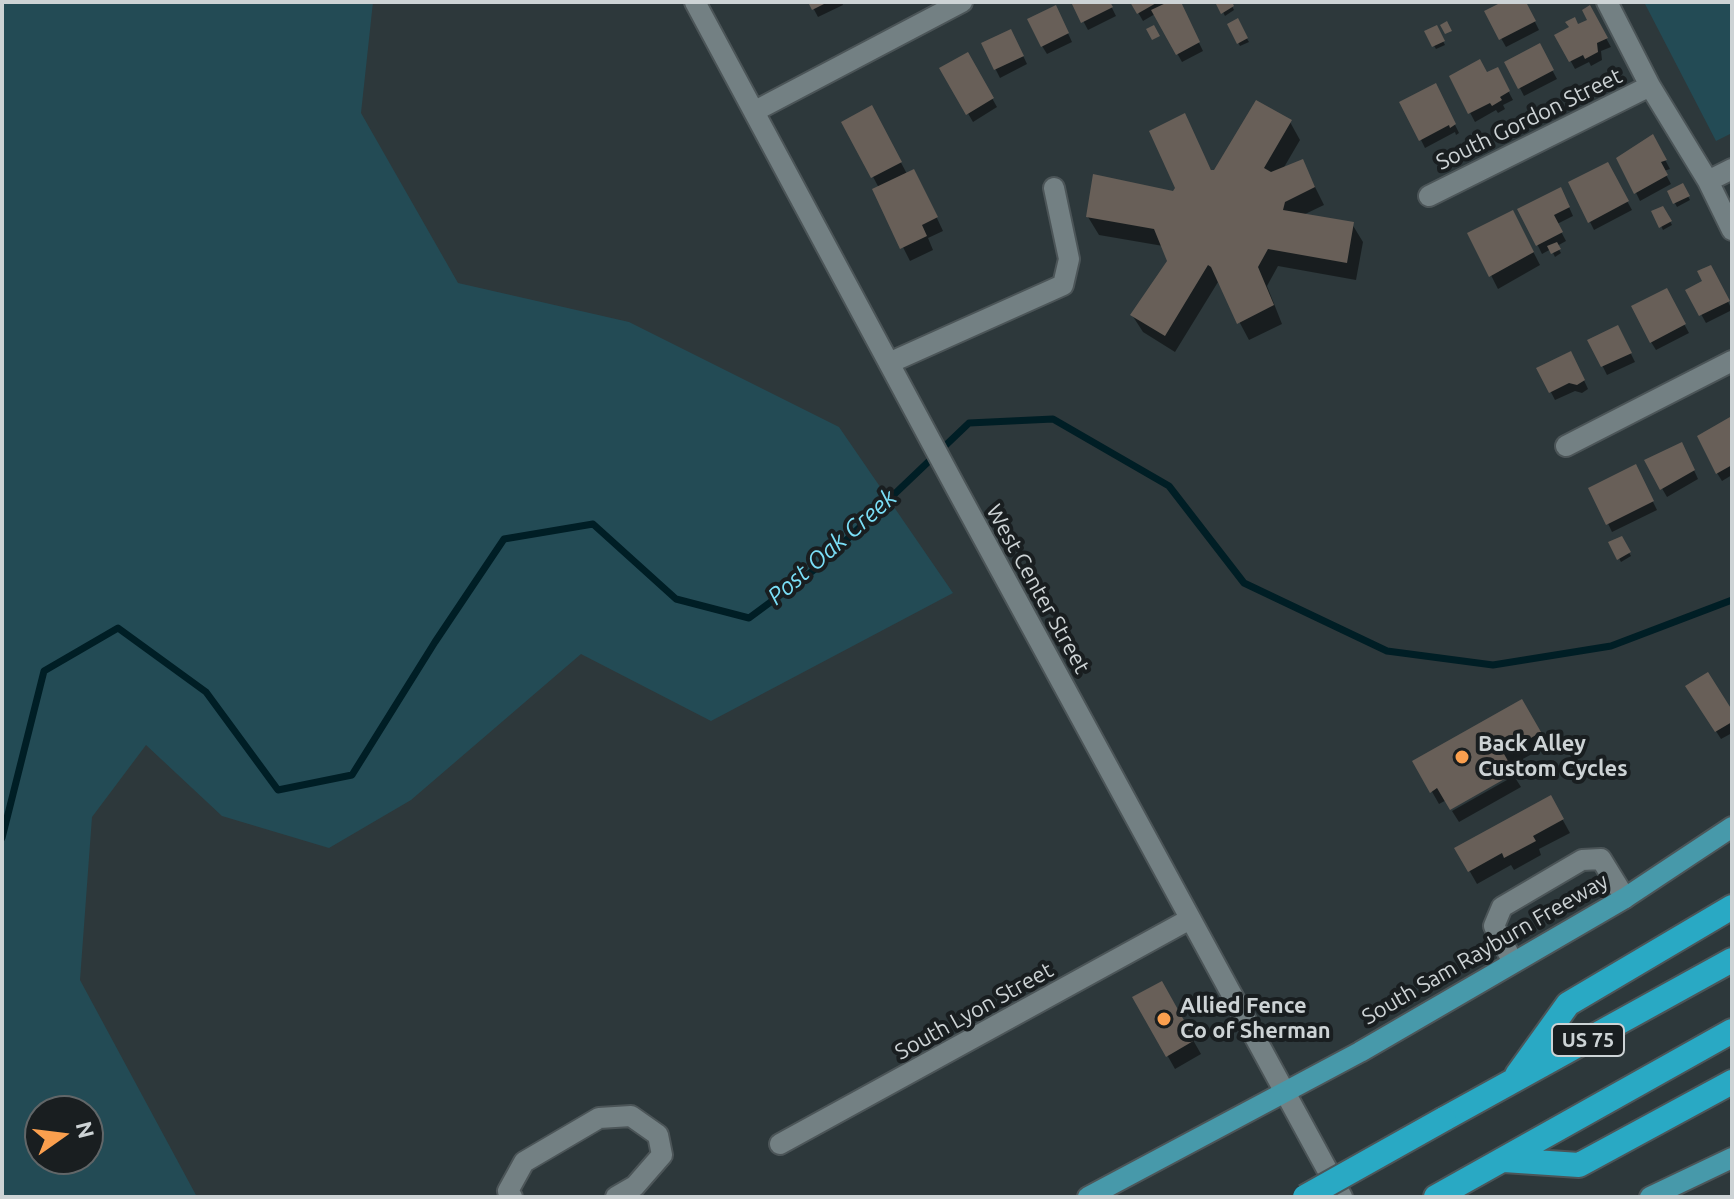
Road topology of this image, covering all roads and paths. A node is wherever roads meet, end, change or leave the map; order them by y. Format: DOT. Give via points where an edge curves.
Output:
graph roads {
  1 [pos="695,2"];
  2 [pos="962,2"];
  3 [pos="1607,2"];
  4 [pos="1650,86"];
  5 [pos="755,111"];
  6 [pos="1732,169"];
  7 [pos="1708,181"];
  8 [pos="1054,188"];
  9 [pos="1429,196"];
  10 [pos="1732,230"];
  11 [pos="1732,361"];
  12 [pos="889,363"];
  13 [pos="1566,446"];
  14 [pos="1732,827"];
  15 [pos="1625,898"];
  16 [pos="1732,907"];
  17 [pos="1190,919"];
  18 [pos="1732,960"];
  19 [pos="1513,962"];
  20 [pos="1732,1031"];
  21 [pos="1513,1080"];
  22 [pos="1732,1082"];
  23 [pos="1284,1090"];
  24 [pos="780,1144"];
  25 [pos="1732,1158"];
  26 [pos="1504,1160"];
  27 [pos="512,1197"];
  28 [pos="616,1197"];
  29 [pos="1088,1197"];
  30 [pos="1305,1197"];
  31 [pos="1342,1197"];
  32 [pos="1436,1197"];
  33 [pos="1650,1197"];
  1 -- 5 [label="street, West Center Street"];
  2 -- 5 [label="street"];
  3 -- 4 [label="street"];
  4 -- 7 [label="street"];
  4 -- 9 [label="street, South Gordon Street"];
  5 -- 12 [label="street, West Center Street"];
  6 -- 7 [label="street"];
  7 -- 10 [label="street"];
  8 -- 12 [label="street" via="1069,259 1063,285"];
  11 -- 13 [label="street"];
  12 -- 17 [label="street, West Center Street"];
  14 -- 15 [label="main road, South Sam Rayburn Freeway"];
  15 -- 19 [label="main road, South Sam Rayburn Freeway"];
  15 -- 19 [label="street" via="1601,859 1582,860 1502,907 1494,926"];
  16 -- 21 [label="highway" via="1568,1004"];
  17 -- 23 [label="street, West Center Street"];
  17 -- 24 [label="street, South Lyon Street"];
  18 -- 21 [label="highway, US 75"];
  19 -- 23 [label="main road, South Sam Rayburn Freeway"];
  20 -- 26 [label="highway, US 75"];
  21 -- 30 [label="highway, US 75, bridge"];
  22 -- 26 [label="highway" via="1579,1165"];
  23 -- 29 [label="main road, South Sam Rayburn Freeway"];
  23 -- 31 [label="street, West Center Street"];
  25 -- 33 [label="main road"];
  26 -- 32 [label="highway, US 75"];
  27 -- 28 [label="street" via="508,1191 524,1162 599,1118 631,1116 658,1135 662,1155 635,1186"];
}
